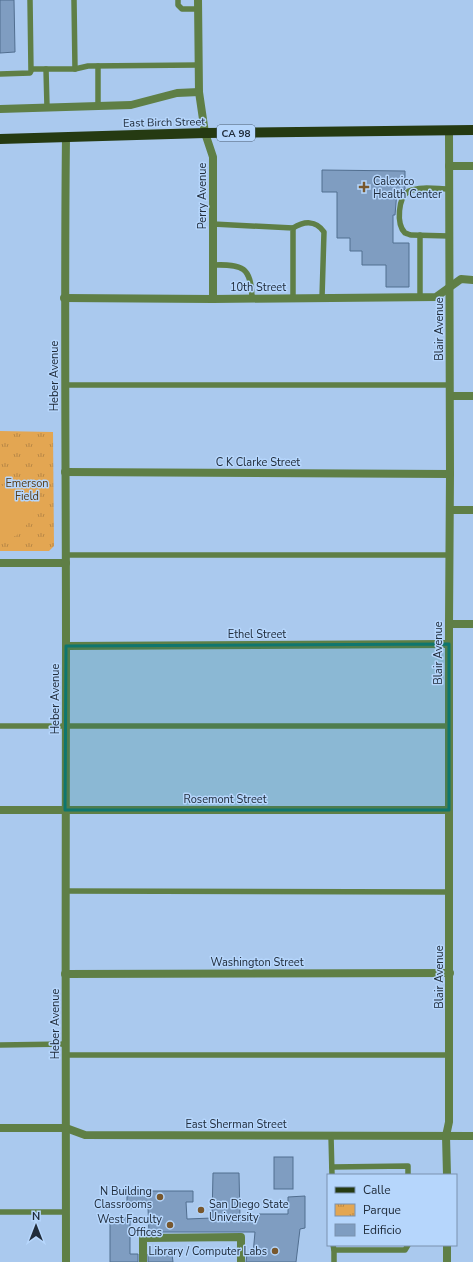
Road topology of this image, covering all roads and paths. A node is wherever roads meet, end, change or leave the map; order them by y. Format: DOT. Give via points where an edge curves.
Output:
graph roads {
  1 [pos="30,0"];
  2 [pos="74,0"];
  3 [pos="178,0"];
  4 [pos="198,0"];
  5 [pos="198,9"];
  6 [pos="199,65"];
  7 [pos="98,66"];
  8 [pos="32,69"];
  9 [pos="46,69"];
  10 [pos="75,69"];
  11 [pos="0,74"];
  12 [pos="199,92"];
  13 [pos="98,106"];
  14 [pos="46,107"];
  15 [pos="0,109"];
  16 [pos="473,130"];
  17 [pos="449,131"];
  18 [pos="205,133"];
  19 [pos="66,137"];
  20 [pos="0,139"];
  21 [pos="449,166"];
  22 [pos="473,166"];
  23 [pos="449,189"];
  24 [pos="213,224"];
  25 [pos="293,228"];
  26 [pos="420,236"];
  27 [pos="449,236"];
  28 [pos="213,265"];
  29 [pos="473,280"];
  30 [pos="450,287"];
  31 [pos="420,297"];
  32 [pos="64,298"];
  33 [pos="252,298"];
  34 [pos="293,298"];
  35 [pos="322,298"];
  36 [pos="213,299"];
  37 [pos="65,384"];
  38 [pos="450,385"];
  39 [pos="450,396"];
  40 [pos="473,396"];
  41 [pos="65,472"];
  42 [pos="450,474"];
  43 [pos="450,510"];
  44 [pos="473,510"];
  45 [pos="449,555"];
  46 [pos="66,559"];
  47 [pos="0,564"];
  48 [pos="449,624"];
  49 [pos="473,624"];
  50 [pos="449,644"];
  51 [pos="66,646"];
  52 [pos="0,726"];
  53 [pos="65,726"];
  54 [pos="449,726"];
  55 [pos="0,810"];
  56 [pos="65,810"];
  57 [pos="449,810"];
  58 [pos="65,891"];
  59 [pos="449,892"];
  60 [pos="450,973"];
  61 [pos="65,974"];
  62 [pos="66,1044"];
  63 [pos="0,1045"];
  64 [pos="66,1055"];
  65 [pos="450,1055"];
  66 [pos="0,1128"];
  67 [pos="66,1128"];
  68 [pos="331,1136"];
  69 [pos="446,1136"];
  70 [pos="473,1136"];
  71 [pos="332,1167"];
  72 [pos="332,1174"];
  73 [pos="408,1174"];
  74 [pos="447,1174"];
  75 [pos="0,1212"];
  76 [pos="66,1212"];
  77 [pos="407,1246"];
  78 [pos="447,1246"];
  79 [pos="334,1248"];
  80 [pos="66,1262"];
  81 [pos="143,1262"];
  82 [pos="241,1262"];
  83 [pos="334,1262"];
  84 [pos="447,1262"];
  1 -- 8 [label="lane"];
  2 -- 10 [label="lane"];
  3 -- 5 [label="lane" via="178,5 182,9"];
  4 -- 5 [label="street, Perry Avenue"];
  5 -- 6 [label="street, Perry Avenue"];
  6 -- 7 [label="lane"];
  6 -- 12 [label="street, Perry Avenue"];
  7 -- 10 [label="lane"];
  7 -- 13 [label="lane"];
  8 -- 9 [label="lane"];
  8 -- 11 [label="lane" via="30,73"];
  9 -- 10 [label="lane"];
  9 -- 14 [label="lane"];
  12 -- 13 [label="street, East Birch Street" via="177,93 131,105"];
  12 -- 18 [label="street, Perry Avenue"];
  13 -- 14 [label="street, East Birch Street"];
  14 -- 15 [label="street, East Birch Street"];
  16 -- 17 [label="main road, East Birch Street / CA 98"];
  17 -- 18 [label="main road, East Birch Street / CA 98"];
  17 -- 21 [label="street, Blair Avenue"];
  18 -- 19 [label="main road, East Birch Street / CA 98"];
  18 -- 24 [label="street, Perry Avenue" via="213,157"];
  19 -- 20 [label="main road, East Birch Street / CA 98"];
  19 -- 32 [label="street, Heber Avenue"];
  21 -- 22 [label="street"];
  21 -- 23 [label="street, Blair Avenue"];
  23 -- 26 [label="lane" via="416,189 401,199 402,228 406,233"];
  23 -- 27 [label="street, Blair Avenue"];
  24 -- 25 [label="lane"];
  24 -- 28 [label="street, Perry Avenue"];
  25 -- 34 [label="lane"];
  25 -- 35 [label="lane" via="310,222 320,226 324,232"];
  26 -- 27 [label="lane"];
  26 -- 31 [label="lane"];
  27 -- 30 [label="street, Blair Avenue"];
  28 -- 33 [label="lane" via="236,265 243,270 252,284"];
  28 -- 36 [label="street, Perry Avenue"];
  29 -- 30 [label="street, 10th Street" via="461,280"];
  30 -- 31 [label="street, 10th Street" via="436,297"];
  30 -- 38 [label="street, Blair Avenue"];
  31 -- 35 [label="street, 10th Street"];
  32 -- 36 [label="street, 10th Street"];
  32 -- 37 [label="street, Heber Avenue"];
  33 -- 34 [label="street, 10th Street"];
  33 -- 36 [label="street, 10th Street"];
  34 -- 35 [label="street, 10th Street"];
  37 -- 38 [label="lane"];
  37 -- 41 [label="street, Heber Avenue"];
  38 -- 39 [label="street, Blair Avenue"];
  39 -- 40 [label="street"];
  39 -- 42 [label="street, Blair Avenue"];
  41 -- 42 [label="street, C K Clarke Street"];
  41 -- 46 [label="street, Heber Avenue"];
  42 -- 43 [label="street, Blair Avenue"];
  43 -- 44 [label="street"];
  43 -- 45 [label="street, Blair Avenue"];
  45 -- 46 [label="lane"];
  45 -- 48 [label="street, Blair Avenue"];
  46 -- 47 [label="street"];
  46 -- 51 [label="street, Heber Avenue"];
  48 -- 49 [label="street"];
  48 -- 50 [label="street, Blair Avenue"];
  50 -- 51 [label="street, Ethel Street"];
  50 -- 54 [label="street, Blair Avenue"];
  51 -- 53 [label="street, Heber Avenue"];
  52 -- 53 [label="lane"];
  53 -- 54 [label="lane"];
  53 -- 56 [label="street, Heber Avenue"];
  54 -- 57 [label="street, Blair Avenue"];
  55 -- 56 [label="street, Rosemont Street"];
  56 -- 57 [label="street, Rosemont Street"];
  56 -- 58 [label="street, Heber Avenue"];
  57 -- 59 [label="street, Blair Avenue"];
  58 -- 59 [label="lane"];
  58 -- 61 [label="street, Heber Avenue"];
  59 -- 60 [label="street, Blair Avenue"];
  60 -- 61 [label="street, Washington Street"];
  60 -- 65 [label="street, Blair Avenue"];
  61 -- 62 [label="street, Heber Avenue"];
  62 -- 63 [label="lane"];
  62 -- 64 [label="street, Heber Avenue"];
  64 -- 65 [label="lane"];
  64 -- 67 [label="street, Heber Avenue"];
  65 -- 69 [label="street, Blair Avenue" via="449,1122"];
  66 -- 67 [label="street, East Sherman Street"];
  67 -- 68 [label="street, East Sherman Street" via="85,1135"];
  67 -- 76 [label="street, Heber Avenue"];
  68 -- 69 [label="street, East Sherman Street"];
  68 -- 71 [label="lane"];
  69 -- 70 [label="street, East Sherman Street"];
  69 -- 74 [label="street, Blair Avenue"];
  71 -- 72 [label="lane"];
  71 -- 73 [label="lane" via="408,1166"];
  75 -- 76 [label="lane"];
  76 -- 80 [label="street, Heber Avenue"];
  77 -- 79 [label="lane" via="405,1250"];
  78 -- 84 [label="street"];
  79 -- 83 [label="lane"];
  81 -- 82 [label="street" via="143,1238 241,1237"];
}
